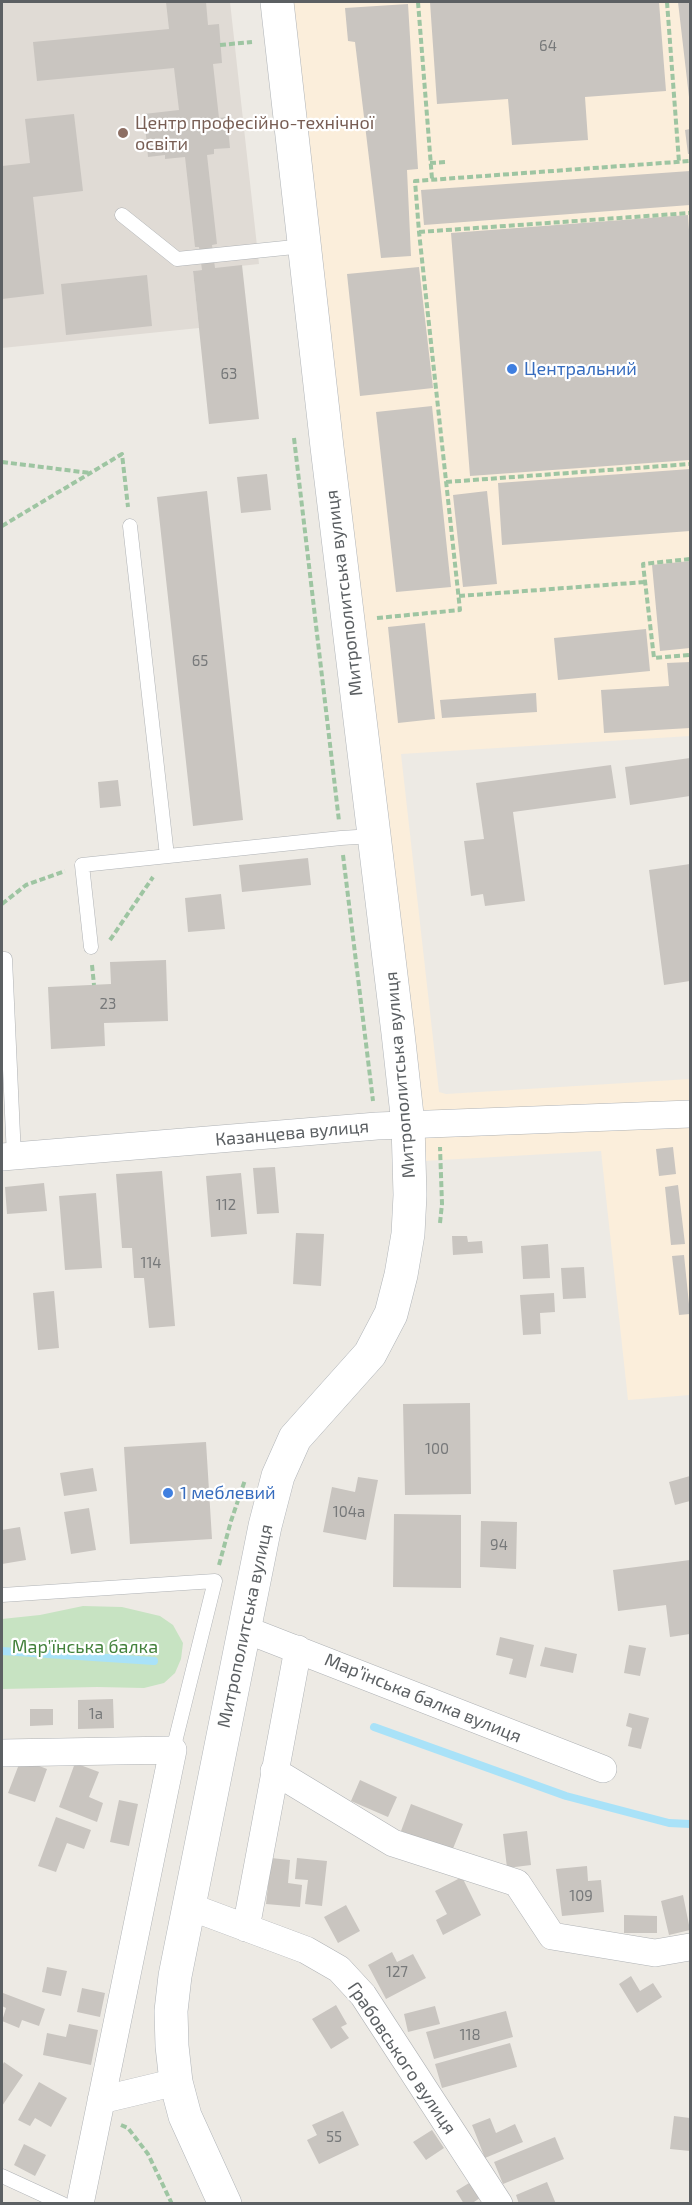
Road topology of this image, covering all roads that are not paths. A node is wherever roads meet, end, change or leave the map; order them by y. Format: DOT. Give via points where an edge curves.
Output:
graph roads {
  1 [pos="278,2"];
  2 [pos="122,215"];
  3 [pos="304,246"];
  4 [pos="130,526"];
  5 [pos="373,836"];
  6 [pos="167,856"];
  7 [pos="98,950"];
  8 [pos="2,959"];
  9 [pos="690,1114"];
  10 [pos="423,1124"];
  11 [pos="8,1157"];
  12 [pos="2,1595"];
  13 [pos="244,1629"];
  14 [pos="298,1649"];
  15 [pos="173,1750"];
  16 [pos="2,1754"];
  17 [pos="603,1769"];
  18 [pos="274,1771"];
  19 [pos="188,1906"];
  20 [pos="246,1928"];
  21 [pos="690,1947"];
  22 [pos="176,2082"];
  23 [pos="100,2107"];
  24 [pos="2,2176"];
  25 [pos="63,2204"];
  26 [pos="80,2204"];
  27 [pos="225,2204"];
  28 [pos="499,2204"];
  1 -- 3 [label="main road, Митрополитська вулиця"];
  2 -- 3 [label="lane" via="177,259"];
  3 -- 5 [label="main road, Митрополитська вулиця"];
  4 -- 6 [label="lane"];
  5 -- 6 [label="lane"];
  5 -- 10 [label="main road, Митрополитська вулиця"];
  6 -- 7 [label="lane" via="82,865"];
  8 -- 11 [label="lane"];
  9 -- 10 [label="street, Казанцева вулиця"];
  10 -- 11 [label="street, Казанцева вулиця"];
  10 -- 13 [label="main road, Митрополитська вулиця" via="410,1195 408,1234 391,1314 370,1354 291,1448 267,1516"];
  12 -- 15 [label="lane" via="215,1581"];
  13 -- 14 [label="street, Мар’їнська балка вулиця"];
  13 -- 19 [label="main road, Митрополитська вулиця"];
  14 -- 17 [label="street, Мар’їнська балка вулиця"];
  14 -- 18 [label="street"];
  15 -- 16 [label="street"];
  15 -- 23 [label="street"];
  18 -- 20 [label="street"];
  18 -- 21 [label="street" via="393,1843 517,1883 552,1936 656,1953"];
  19 -- 20 [label="street, Грабовського вулиця"];
  19 -- 22 [label="main road, Митрополитська вулиця" via="171,2011"];
  20 -- 28 [label="street, Грабовського вулиця" via="306,1950 347,1977 363,1995"];
  22 -- 23 [label="street"];
  22 -- 27 [label="main road, Митрополитська вулиця" via="185,2116"];
  23 -- 26 [label="street"];
  24 -- 25 [label="lane"];
}
